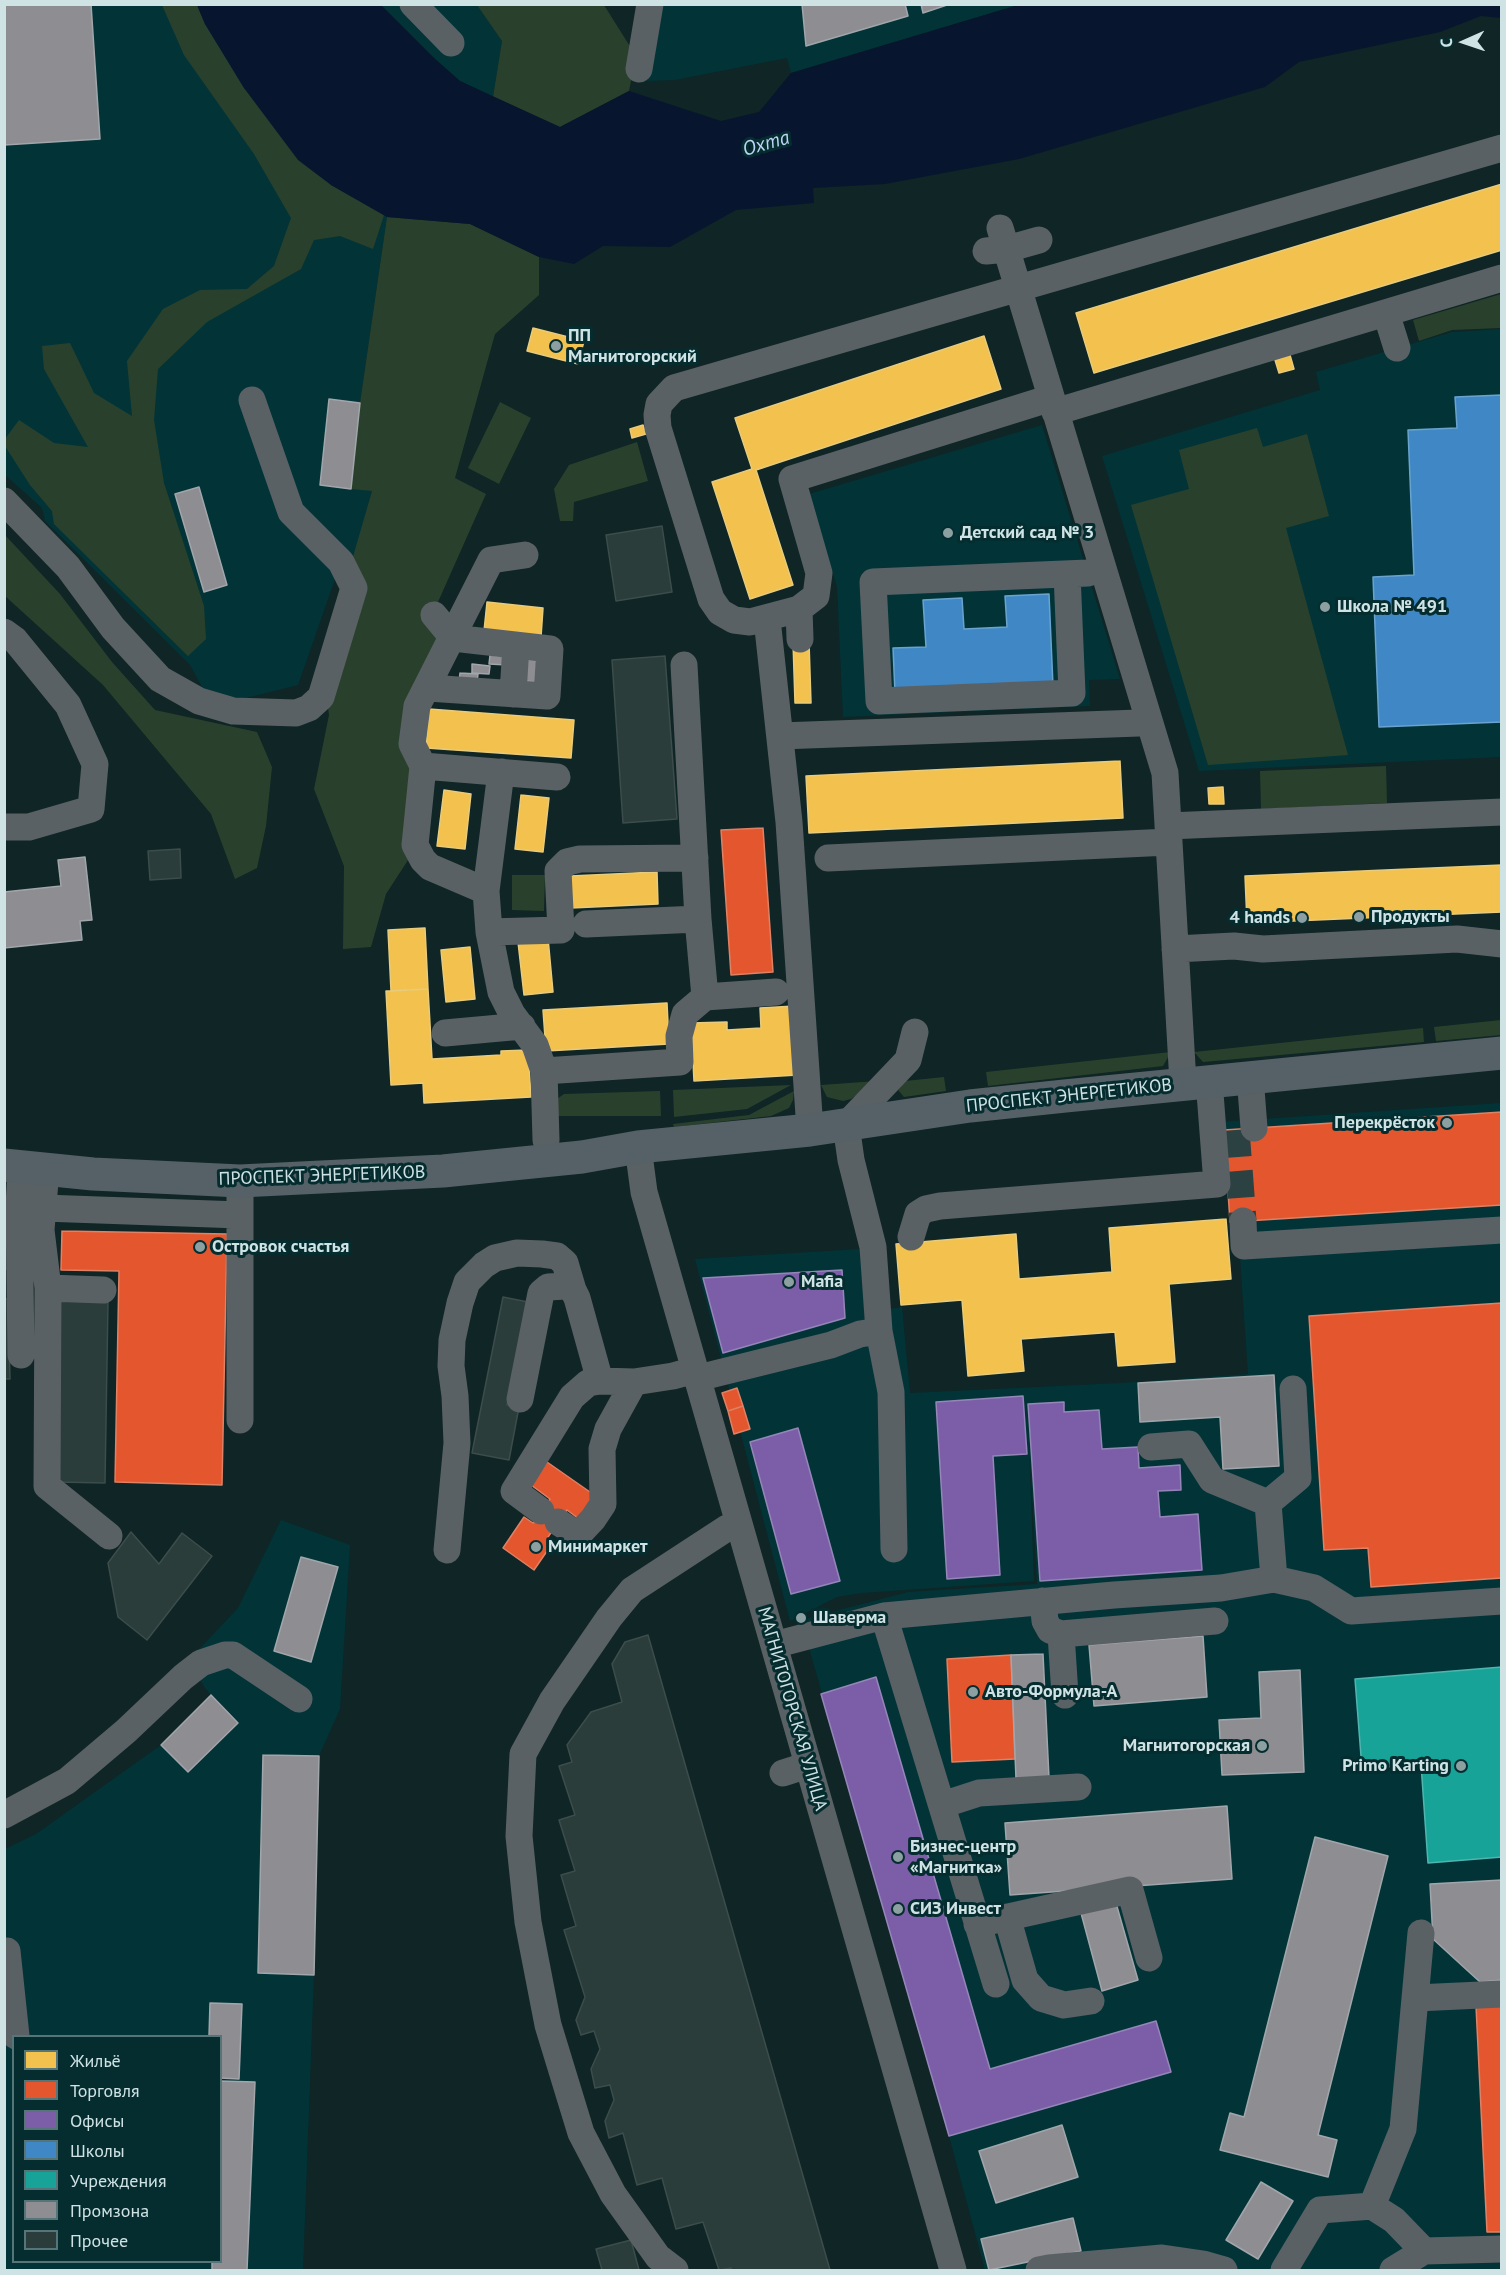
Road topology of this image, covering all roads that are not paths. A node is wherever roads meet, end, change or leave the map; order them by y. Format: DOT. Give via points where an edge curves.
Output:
graph roads {
  1 [pos="413,4"];
  2 [pos="650,4"];
  3 [pos="451,43"];
  4 [pos="639,69"];
  5 [pos="1502,148"];
  6 [pos="1039,240"];
  7 [pos="1502,278"];
  8 [pos="1019,289"];
  9 [pos="1386,313"];
  10 [pos="1397,348"];
  11 [pos="252,400"];
  12 [pos="1053,405"];
  13 [pos="4,501"];
  14 [pos="525,555"];
  15 [pos="1103,568"];
  16 [pos="1067,574"];
  17 [pos="799,609"];
  18 [pos="434,615"];
  19 [pos="767,619"];
  20 [pos="4,632"];
  21 [pos="453,638"];
  22 [pos="800,639"];
  23 [pos="684,665"];
  24 [pos="428,688"];
  25 [pos="1149,720"];
  26 [pos="780,736"];
  27 [pos="423,766"];
  28 [pos="501,772"];
  29 [pos="557,777"];
  30 [pos="1502,812"];
  31 [pos="4,827"];
  32 [pos="1165,851"];
  33 [pos="695,858"];
  34 [pos="828,858"];
  35 [pos="486,891"];
  36 [pos="698,919"];
  37 [pos="586,924"];
  38 [pos="489,932"];
  39 [pos="1502,944"];
  40 [pos="1175,949"];
  41 [pos="776,992"];
  42 [pos="705,997"];
  43 [pos="522,1026"];
  44 [pos="915,1032"];
  45 [pos="445,1033"];
  46 [pos="1502,1053"];
  47 [pos="544,1071"];
  48 [pos="1219,1079"];
  49 [pos="846,1125"];
  50 [pos="1245,1129"];
  51 [pos="810,1130"];
  52 [pos="546,1140"];
  53 [pos="638,1147"];
  54 [pos="19,1161"];
  55 [pos="240,1181"];
  56 [pos="22,1207"];
  57 [pos="240,1215"];
  58 [pos="1255,1229"];
  59 [pos="1502,1230"];
  60 [pos="910,1237"];
  61 [pos="12,1286"];
  62 [pos="48,1288"];
  63 [pos="103,1290"];
  64 [pos="573,1290"];
  65 [pos="879,1331"];
  66 [pos="21,1356"];
  67 [pos="696,1374"];
  68 [pos="600,1381"];
  69 [pos="634,1382"];
  70 [pos="1293,1389"];
  71 [pos="520,1399"];
  72 [pos="240,1420"];
  73 [pos="1151,1447"];
  74 [pos="1268,1503"];
  75 [pos="739,1524"];
  76 [pos="109,1536"];
  77 [pos="894,1549"];
  78 [pos="447,1550"];
  79 [pos="1274,1579"];
  80 [pos="1043,1601"];
  81 [pos="1502,1601"];
  82 [pos="884,1616"];
  83 [pos="1215,1621"];
  84 [pos="1061,1634"];
  85 [pos="774,1645"];
  86 [pos="1065,1695"];
  87 [pos="299,1699"];
  88 [pos="808,1764"];
  89 [pos="783,1773"];
  90 [pos="1078,1787"];
  91 [pos="942,1805"];
  92 [pos="4,1815"];
  93 [pos="1006,1917"];
  94 [pos="977,1924"];
  95 [pos="1421,1933"];
  96 [pos="4,1951"];
  97 [pos="1149,1958"];
  98 [pos="996,1984"];
  99 [pos="1502,1994"];
  100 [pos="1416,1998"];
  101 [pos="1091,2001"];
  102 [pos="16,2035"];
  103 [pos="1372,2206"];
  104 [pos="1502,2249"];
  105 [pos="1424,2251"];
  106 [pos="675,2271"];
  107 [pos="953,2271"];
  108 [pos="1039,2271"];
  109 [pos="1224,2271"];
  110 [pos="1284,2271"];
  111 [pos="1393,2271"];
  1 -- 3 [label="street"];
  2 -- 4 [label="street"];
  5 -- 8 [label="street"];
  6 -- 8 [label="street" via="998,243"];
  7 -- 9 [label="street"];
  8 -- 12 [label="street"];
  8 -- 19 [label="street" via="674,388 659,404 658,429 711,599 720,612 734,620"];
  9 -- 10 [label="street"];
  9 -- 12 [label="street"];
  11 -- 13 [label="street" via="291,512 341,562 354,588 321,697 309,708 296,713 233,711 199,700 160,679 114,628 68,567"];
  12 -- 15 [label="street"];
  12 -- 17 [label="street" via="792,479 819,573 816,596"];
  14 -- 21 [label="street" via="491,560"];
  15 -- 16 [label="street"];
  15 -- 25 [label="street"];
  16 -- 16 [label="street" via="1072,693 879,701 873,582"];
  17 -- 19 [label="street"];
  17 -- 22 [label="street"];
  18 -- 21 [label="street"];
  19 -- 26 [label="street"];
  20 -- 31 [label="street" via="68,705 95,764 91,809 29,827"];
  21 -- 24 [label="street"];
  21 -- 24 [label="street" via="550,649 547,696"];
  23 -- 33 [label="street"];
  24 -- 27 [label="street" via="417,706 412,744"];
  25 -- 26 [label="street"];
  25 -- 32 [label="street" via="1165,773"];
  26 -- 51 [label="street"];
  27 -- 28 [label="street"];
  27 -- 35 [label="street" via="415,845 430,867"];
  28 -- 29 [label="street"];
  28 -- 35 [label="street"];
  30 -- 32 [label="street"];
  32 -- 34 [label="street" via="1077,857"];
  32 -- 40 [label="street"];
  33 -- 36 [label="street"];
  33 -- 38 [label="street" via="567,862 558,871 561,930"];
  35 -- 38 [label="street"];
  36 -- 37 [label="street"];
  36 -- 42 [label="street"];
  38 -- 43 [label="street" via="501,992"];
  39 -- 40 [label="street" via="1456,939"];
  40 -- 48 [label="street"];
  41 -- 42 [label="street"];
  42 -- 47 [label="street" via="685,1014 679,1036 680,1062"];
  43 -- 45 [label="street"];
  43 -- 47 [label="street" via="535,1045"];
  44 -- 49 [label="street" via="908,1060"];
  46 -- 48 [label="main road, ПРОСПЕКТ ЭНЕРГЕТИКОВ"];
  47 -- 52 [label="street"];
  48 -- 49 [label="main road, ПРОСПЕКТ ЭНЕРГЕТИКОВ"];
  48 -- 50 [label="street"];
  48 -- 60 [label="street" via="1217,1184 940,1206 918,1214"];
  49 -- 51 [label="main road, ПРОСПЕКТ ЭНЕРГЕТИКОВ"];
  49 -- 65 [label="street" via="873,1247"];
  51 -- 53 [label="main road, ПРОСПЕКТ ЭНЕРГЕТИКОВ"];
  52 -- 53 [label="main road, ПРОСПЕКТ ЭНЕРГЕТИКОВ" via="580,1137"];
  52 -- 54 [label="main road, ПРОСПЕКТ ЭНЕРГЕТИКОВ" via="243,1160"];
  53 -- 55 [label="main road, ПРОСПЕКТ ЭНЕРГЕТИКОВ" via="582,1157 443,1171"];
  53 -- 67 [label="street, МАГНИТОГОРСКАЯ УЛИЦА" via="644,1192"];
  54 -- 55 [label="main road, ПРОСПЕКТ ЭНЕРГЕТИКОВ" via="172,1179"];
  54 -- 56 [label="street"];
  55 -- 57 [label="street"];
  56 -- 57 [label="street"];
  56 -- 61 [label="street"];
  56 -- 62 [label="street" via="41,1230"];
  57 -- 72 [label="street"];
  58 -- 59 [label="street"];
  61 -- 66 [label="street"];
  62 -- 63 [label="street"];
  62 -- 76 [label="street" via="47,1486"];
  64 -- 68 [label="street"];
  64 -- 71 [label="street" via="558,1285 541,1293"];
  64 -- 78 [label="street" via="565,1263 557,1256 542,1254 517,1253 495,1258 467,1282 452,1340 450,1366 456,1443"];
  65 -- 67 [label="street"];
  65 -- 77 [label="street" via="891,1392"];
  67 -- 69 [label="street"];
  67 -- 75 [label="street, МАГНИТОГОРСКАЯ УЛИЦА"];
  68 -- 69 [label="street"];
  68 -- 69 [label="street" via="588,1383 572,1397 514,1491 578,1535 603,1504 602,1449"];
  70 -- 74 [label="street" via="1298,1478"];
  73 -- 74 [label="street" via="1189,1444 1212,1480"];
  74 -- 79 [label="street"];
  75 -- 85 [label="street, МАГНИТОГОРСКАЯ УЛИЦА"];
  75 -- 106 [label="street" via="632,1590 552,1701 523,1754 519,1836 528,1922 548,2025 581,2133 613,2194 658,2257"];
  79 -- 80 [label="street" via="1221,1588"];
  79 -- 81 [label="street" via="1314,1588 1351,1611"];
  80 -- 82 [label="street"];
  80 -- 84 [label="street" via="1044,1621 1050,1630"];
  82 -- 85 [label="street"];
  82 -- 91 [label="street"];
  83 -- 84 [label="street"];
  84 -- 86 [label="street"];
  85 -- 88 [label="street, МАГНИТОГОРСКАЯ УЛИЦА"];
  87 -- 92 [label="street" via="233,1654 201,1663 67,1781"];
  88 -- 89 [label="street"];
  88 -- 107 [label="street, МАГНИТОГОРСКАЯ УЛИЦА"];
  90 -- 91 [label="street" via="979,1793"];
  91 -- 94 [label="street"];
  93 -- 94 [label="street"];
  93 -- 97 [label="street" via="1130,1890"];
  93 -- 101 [label="street" via="1025,1980 1041,1998 1064,2005"];
  94 -- 98 [label="street"];
  95 -- 100 [label="street"];
  96 -- 102 [label="street"];
  99 -- 100 [label="street"];
  100 -- 103 [label="street" via="1403,2129"];
  103 -- 105 [label="street" via="1394,2220"];
  103 -- 110 [label="street" via="1320,2210"];
  104 -- 105 [label="street"];
  105 -- 111 [label="street"];
  108 -- 109 [label="street" via="1162,2258"];
}
